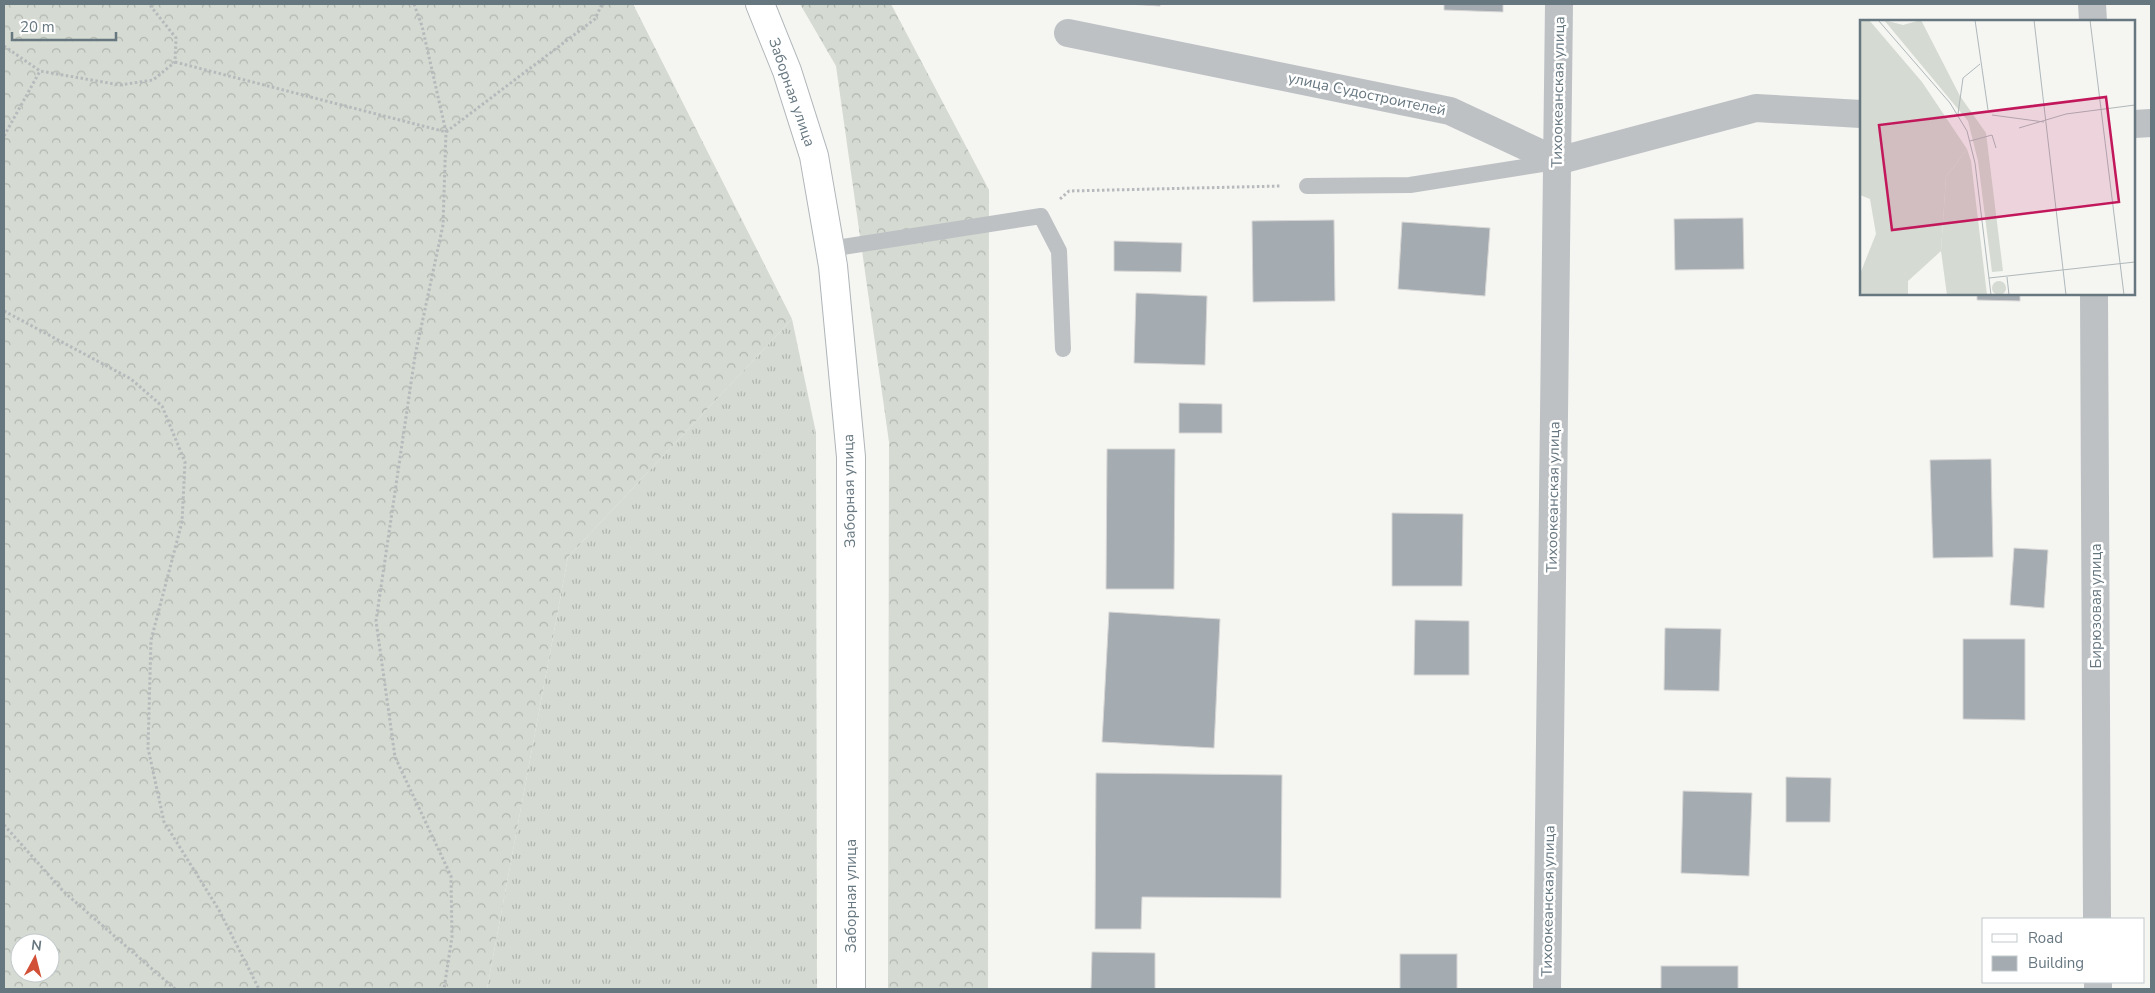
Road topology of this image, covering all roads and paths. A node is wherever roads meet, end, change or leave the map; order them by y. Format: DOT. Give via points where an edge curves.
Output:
graph roads {
  1 [pos="149,4"];
  2 [pos="414,4"];
  3 [pos="602,4"];
  4 [pos="760,4"];
  5 [pos="1559,4"];
  6 [pos="2092,4"];
  7 [pos="2092,20"];
  8 [pos="1068,33"];
  9 [pos="4,46"];
  10 [pos="175,62"];
  11 [pos="40,71"];
  12 [pos="1860,114"];
  13 [pos="2151,123"];
  14 [pos="2135,124"];
  15 [pos="446,132"];
  16 [pos="4,136"];
  17 [pos="1558,161"];
  18 [pos="1307,186"];
  19 [pos="1041,216"];
  20 [pos="830,249"];
  21 [pos="2094,295"];
  22 [pos="4,310"];
  23 [pos="1063,349"];
  24 [pos="4,825"];
  25 [pos="2098,918"];
  26 [pos="175,989"];
  27 [pos="259,989"];
  28 [pos="444,989"];
  29 [pos="852,989"];
  30 [pos="1547,989"];
  1 -- 10 [label="path" via="176,38"];
  2 -- 15 [label="path"];
  3 -- 15 [label="path" via="595,19"];
  4 -- 20 [label="street, Заборная улица" via="787,71 814,156"];
  5 -- 17 [label="street, Тихоокеанская улица"];
  6 -- 7 [label="street"];
  8 -- 17 [label="street, улица Судостроителей" via="1450,111"];
  9 -- 11 [label="path"];
  10 -- 11 [label="path" via="153,80 120,84"];
  10 -- 15 [label="path"];
  11 -- 16 [label="path"];
  12 -- 17 [label="street" via="1756,108"];
  13 -- 14 [label="street"];
  15 -- 28 [label="path" via="443,225 415,356 376,621 395,757 451,876 452,937"];
  17 -- 18 [label="lane" via="1410,185"];
  17 -- 30 [label="street, Тихоокеанская улица"];
  18 -- 19 [label="path" via="1070,191"];
  19 -- 20 [label="lane"];
  19 -- 23 [label="lane" via="1059,251"];
  20 -- 29 [label="street, Заборная улица" via="851,457"];
  21 -- 25 [label="street, Бирюзовая улица"];
  22 -- 27 [label="path" via="131,379 162,406 185,462 182,522 151,640 148,748 164,822 219,910"];
  24 -- 26 [label="path" via="64,892"];
}
